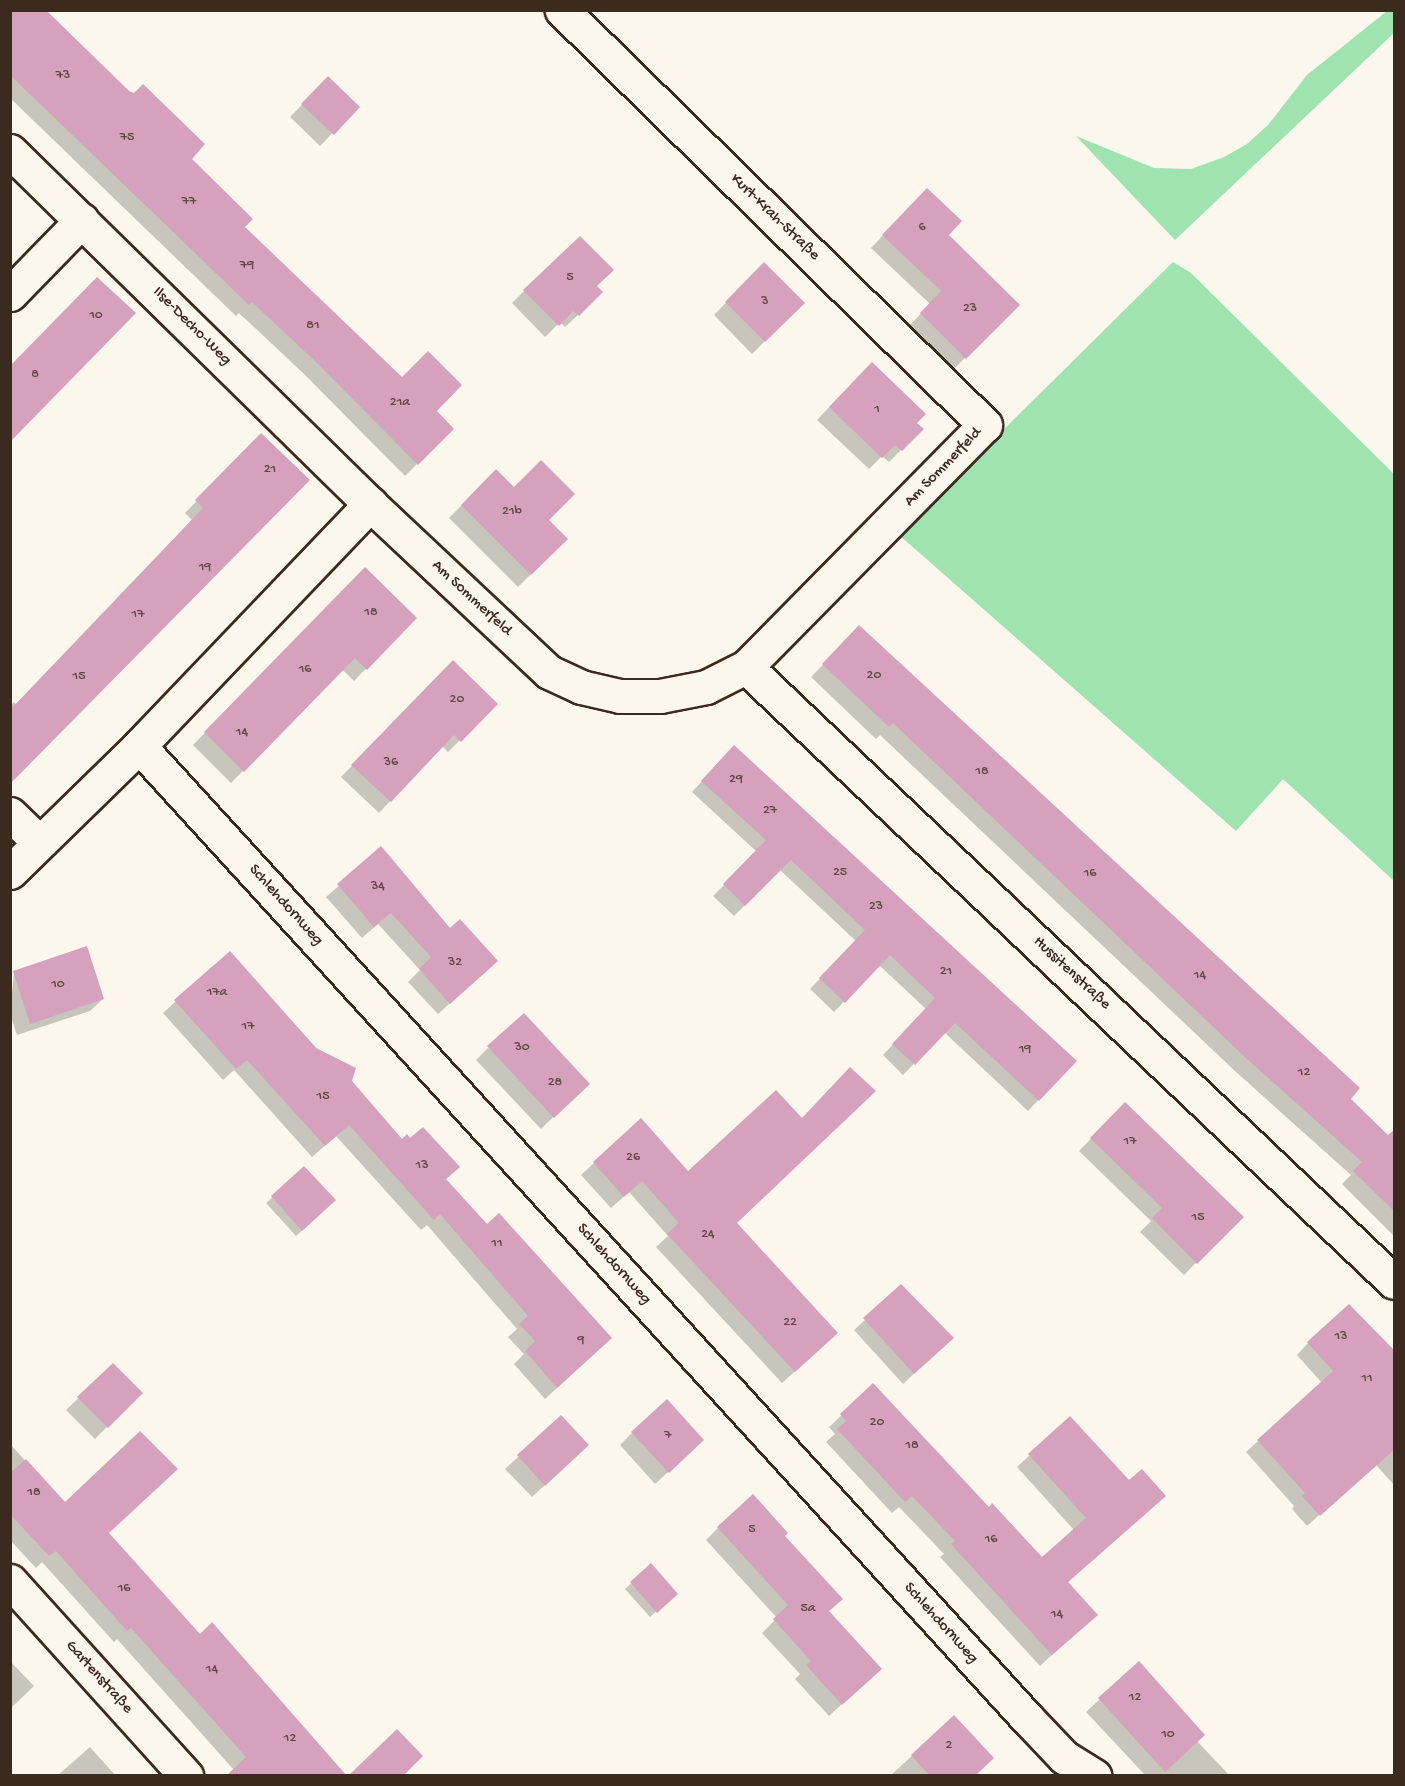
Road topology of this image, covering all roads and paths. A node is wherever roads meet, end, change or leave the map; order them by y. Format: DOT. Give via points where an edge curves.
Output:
graph roads {
  1 [pos="562,10"];
  2 [pos="10,151"];
  3 [pos="82,220"];
  4 [pos="10,294"];
  5 [pos="986,425"];
  6 [pos="370,504"];
  7 [pos="746,667"];
  8 [pos="139,746"];
  9 [pos="10,814"];
  10 [pos="39,842"];
  11 [pos="10,872"];
  12 [pos="1395,1282"];
  13 [pos="10,1581"];
  14 [pos="1054,1766"];
  15 [pos="186,1776"];
  16 [pos="1094,1776"];
  1 -- 5 [label="street, Kurt-Krah-Straße"];
  2 -- 3 [label="street, Ilse-Decho-Weg"];
  3 -- 4 [label="street"];
  3 -- 6 [label="street, Ilse-Decho-Weg"];
  5 -- 7 [label="street, Am Sommerfeld"];
  6 -- 7 [label="street, Am Sommerfeld" via="549,672 581,687 620,696 660,696 706,687"];
  6 -- 8 [label="street"];
  7 -- 12 [label="street, Hussitenstraße"];
  8 -- 10 [label="street"];
  8 -- 14 [label="street, Schlehdornweg"];
  9 -- 10 [label="street"];
  10 -- 11 [label="street"];
  13 -- 15 [label="street, Gartenstraße"];
  14 -- 16 [label="street, Schlehdornweg"];
}
